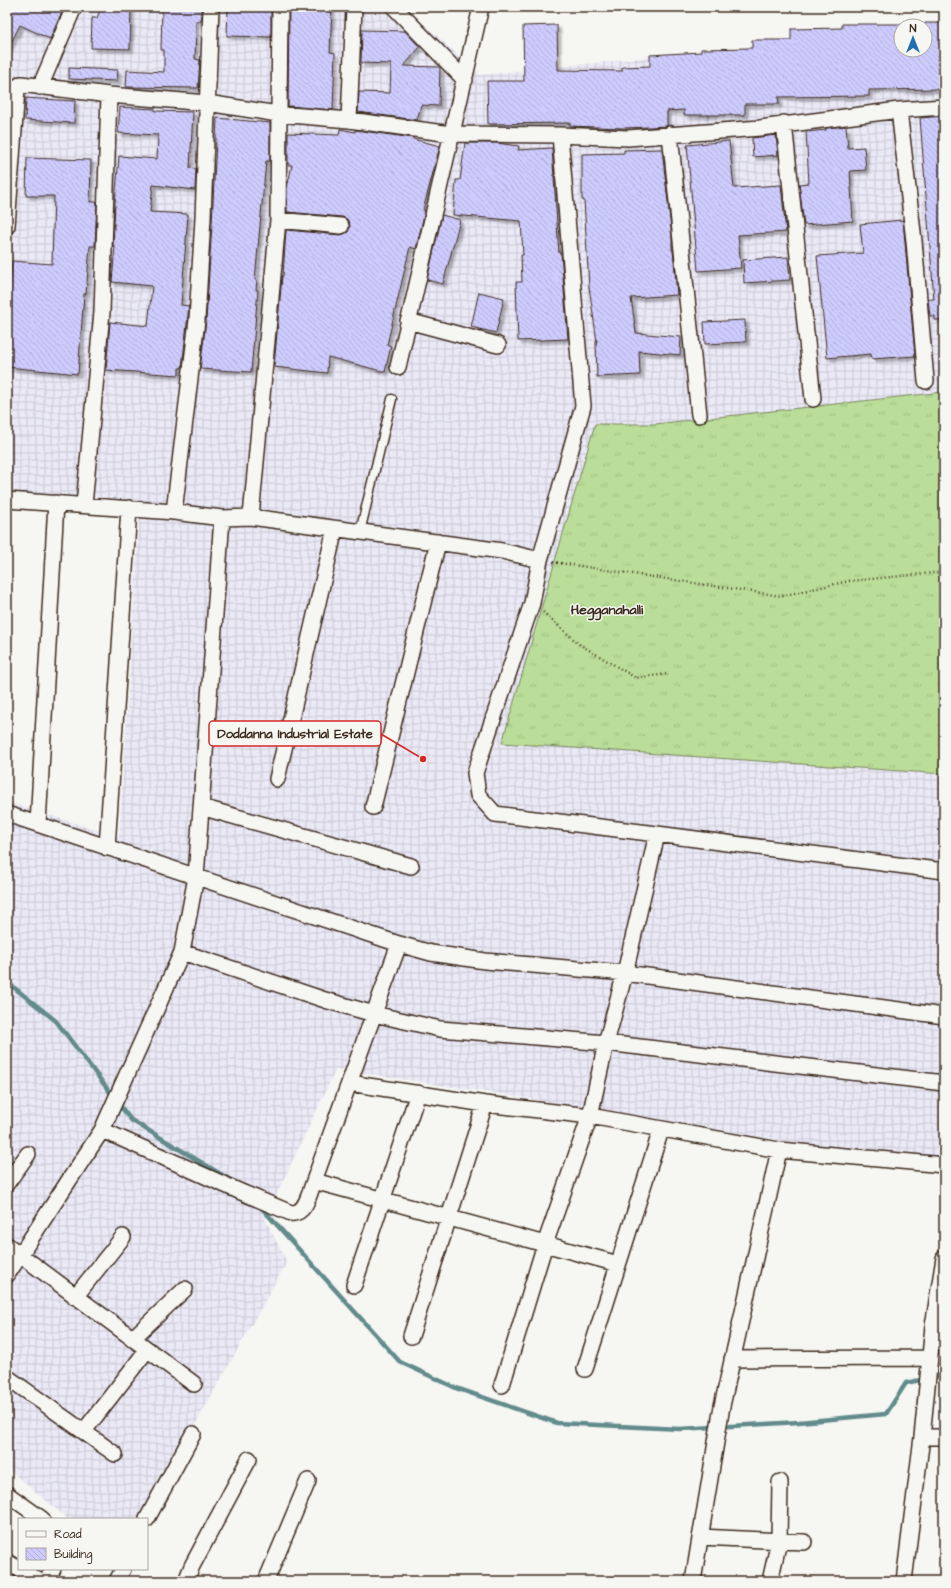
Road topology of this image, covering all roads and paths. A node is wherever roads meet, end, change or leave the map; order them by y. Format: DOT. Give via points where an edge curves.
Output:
graph roads {
  1 [pos="74,7"];
  2 [pos="211,7"];
  3 [pos="280,7"];
  4 [pos="394,7"];
  5 [pos="481,7"];
  6 [pos="354,8"];
  7 [pos="465,80"];
  8 [pos="12,87"];
  9 [pos="40,87"];
  10 [pos="109,95"];
  11 [pos="207,103"];
  12 [pos="944,107"];
  13 [pos="899,110"];
  14 [pos="278,114"];
  15 [pos="349,120"];
  16 [pos="784,124"];
  17 [pos="451,134"];
  18 [pos="670,134"];
  19 [pos="560,135"];
  20 [pos="278,220"];
  21 [pos="7,226"];
  22 [pos="340,226"];
  23 [pos="408,321"];
  24 [pos="498,345"];
  25 [pos="398,367"];
  26 [pos="926,381"];
  27 [pos="392,399"];
  28 [pos="813,399"];
  29 [pos="699,415"];
  30 [pos="7,500"];
  31 [pos="56,503"];
  32 [pos="84,505"];
  33 [pos="129,508"];
  34 [pos="174,512"];
  35 [pos="251,517"];
  36 [pos="222,518"];
  37 [pos="335,529"];
  38 [pos="360,532"];
  39 [pos="438,542"];
  40 [pos="540,560"];
  41 [pos="944,572"];
  42 [pos="532,603"];
  43 [pos="668,674"];
  44 [pos="278,779"];
  45 [pos="201,807"];
  46 [pos="373,807"];
  47 [pos="7,814"];
  48 [pos="38,824"];
  49 [pos="657,834"];
  50 [pos="108,848"];
  51 [pos="411,866"];
  52 [pos="944,871"];
  53 [pos="196,877"];
  54 [pos="399,944"];
  55 [pos="182,952"];
  56 [pos="625,973"];
  57 [pos="374,1014"];
  58 [pos="944,1016"];
  59 [pos="606,1043"];
  60 [pos="349,1083"];
  61 [pos="944,1083"];
  62 [pos="418,1093"];
  63 [pos="486,1104"];
  64 [pos="590,1116"];
  65 [pos="102,1130"];
  66 [pos="662,1130"];
  67 [pos="779,1150"];
  68 [pos="28,1154"];
  69 [pos="944,1165"];
  70 [pos="314,1181"];
  71 [pos="7,1184"];
  72 [pos="382,1199"];
  73 [pos="449,1218"];
  74 [pos="122,1237"];
  75 [pos="545,1244"];
  76 [pos="7,1246"];
  77 [pos="20,1256"];
  78 [pos="944,1258"];
  79 [pos="618,1264"];
  80 [pos="7,1275"];
  81 [pos="354,1285"];
  82 [pos="185,1289"];
  83 [pos="76,1297"];
  84 [pos="411,1336"];
  85 [pos="132,1339"];
  86 [pos="147,1350"];
  87 [pos="732,1359"];
  88 [pos="929,1363"];
  89 [pos="585,1369"];
  90 [pos="7,1377"];
  91 [pos="194,1384"];
  92 [pos="502,1385"];
  93 [pos="84,1431"];
  94 [pos="193,1434"];
  95 [pos="922,1437"];
  96 [pos="944,1437"];
  97 [pos="115,1454"];
  98 [pos="249,1459"];
  99 [pos="308,1481"];
  100 [pos="780,1482"];
  101 [pos="7,1494"];
  102 [pos="41,1518"];
  103 [pos="148,1518"];
  104 [pos="700,1536"];
  105 [pos="779,1541"];
  106 [pos="804,1542"];
  107 [pos="7,1562"];
  108 [pos="18,1569"];
  109 [pos="20,1570"];
  110 [pos="52,1570"];
  111 [pos="122,1570"];
  112 [pos="39,1581"];
  113 [pos="47,1581"];
  114 [pos="117,1581"];
  115 [pos="186,1581"];
  116 [pos="266,1581"];
  117 [pos="693,1581"];
  118 [pos="770,1581"];
  119 [pos="904,1581"];
  1 -- 9 [label="street"];
  2 -- 11 [label="street"];
  3 -- 14 [label="street"];
  4 -- 7 [label="street"];
  5 -- 7 [label="street"];
  6 -- 15 [label="street"];
  7 -- 17 [label="street"];
  8 -- 9 [label="street" via="21,84"];
  8 -- 21 [label="street"];
  9 -- 10 [label="street"];
  10 -- 11 [label="street"];
  10 -- 32 [label="street" via="102,312"];
  11 -- 14 [label="street"];
  11 -- 34 [label="street" via="197,320"];
  12 -- 13 [label="street"];
  13 -- 16 [label="street"];
  13 -- 26 [label="street"];
  14 -- 15 [label="street"];
  14 -- 20 [label="street"];
  15 -- 17 [label="street"];
  16 -- 18 [label="street"];
  16 -- 28 [label="street"];
  17 -- 19 [label="street"];
  17 -- 23 [label="street"];
  18 -- 19 [label="street" via="628,138"];
  18 -- 29 [label="street"];
  19 -- 40 [label="street" via="583,406"];
  20 -- 22 [label="street"];
  20 -- 35 [label="street"];
  23 -- 24 [label="street"];
  23 -- 25 [label="street"];
  27 -- 38 [label="lane"];
  30 -- 31 [label="street"];
  31 -- 32 [label="street"];
  31 -- 48 [label="street"];
  32 -- 33 [label="street"];
  33 -- 34 [label="street"];
  33 -- 50 [label="street"];
  34 -- 36 [label="street"];
  35 -- 36 [label="street"];
  35 -- 37 [label="street"];
  36 -- 45 [label="street"];
  37 -- 38 [label="street"];
  37 -- 44 [label="street"];
  38 -- 39 [label="street"];
  39 -- 40 [label="street" via="502,551"];
  39 -- 46 [label="street"];
  40 -- 41 [label="path" via="781,596 849,581"];
  40 -- 42 [label="street"];
  42 -- 43 [label="path" via="579,644 636,678"];
  42 -- 49 [label="street" via="475,773 478,795 495,814"];
  45 -- 51 [label="street"];
  45 -- 53 [label="street"];
  47 -- 48 [label="street"];
  48 -- 50 [label="street"];
  49 -- 52 [label="street"];
  49 -- 56 [label="street"];
  50 -- 53 [label="street"];
  53 -- 54 [label="street"];
  53 -- 55 [label="street"];
  54 -- 56 [label="street" via="431,953 485,961"];
  54 -- 57 [label="street"];
  55 -- 57 [label="street" via="324,1000"];
  55 -- 65 [label="street"];
  56 -- 58 [label="street"];
  56 -- 59 [label="street"];
  57 -- 59 [label="street" via="455,1031"];
  57 -- 60 [label="street"];
  59 -- 61 [label="street"];
  59 -- 64 [label="street"];
  60 -- 62 [label="street"];
  60 -- 70 [label="street"];
  62 -- 63 [label="street"];
  62 -- 72 [label="street"];
  63 -- 64 [label="street"];
  63 -- 73 [label="street"];
  64 -- 66 [label="street"];
  64 -- 75 [label="street"];
  65 -- 70 [label="street" via="291,1213 298,1212 303,1207"];
  65 -- 77 [label="street"];
  66 -- 67 [label="street"];
  66 -- 79 [label="street"];
  67 -- 69 [label="street"];
  67 -- 87 [label="street"];
  68 -- 71 [label="street"];
  70 -- 72 [label="street"];
  72 -- 73 [label="street"];
  72 -- 81 [label="street"];
  73 -- 75 [label="street"];
  73 -- 84 [label="street"];
  74 -- 83 [label="street"];
  75 -- 79 [label="street"];
  75 -- 92 [label="street"];
  76 -- 77 [label="street"];
  77 -- 80 [label="street"];
  77 -- 83 [label="street"];
  78 -- 88 [label="street"];
  79 -- 89 [label="street"];
  82 -- 85 [label="street"];
  83 -- 85 [label="street"];
  85 -- 86 [label="street"];
  86 -- 91 [label="street"];
  86 -- 93 [label="street"];
  87 -- 88 [label="street"];
  87 -- 104 [label="street"];
  88 -- 95 [label="street"];
  90 -- 93 [label="street"];
  93 -- 97 [label="street"];
  94 -- 103 [label="street"];
  95 -- 96 [label="street"];
  95 -- 119 [label="street"];
  98 -- 115 [label="street"];
  99 -- 116 [label="street"];
  100 -- 105 [label="street"];
  101 -- 102 [label="street"];
  104 -- 105 [label="street"];
  104 -- 117 [label="street"];
  105 -- 106 [label="street"];
  105 -- 118 [label="street"];
  107 -- 108 [label="street"];
  109 -- 112 [label="street"];
  110 -- 113 [label="street"];
  111 -- 114 [label="street"];
}
